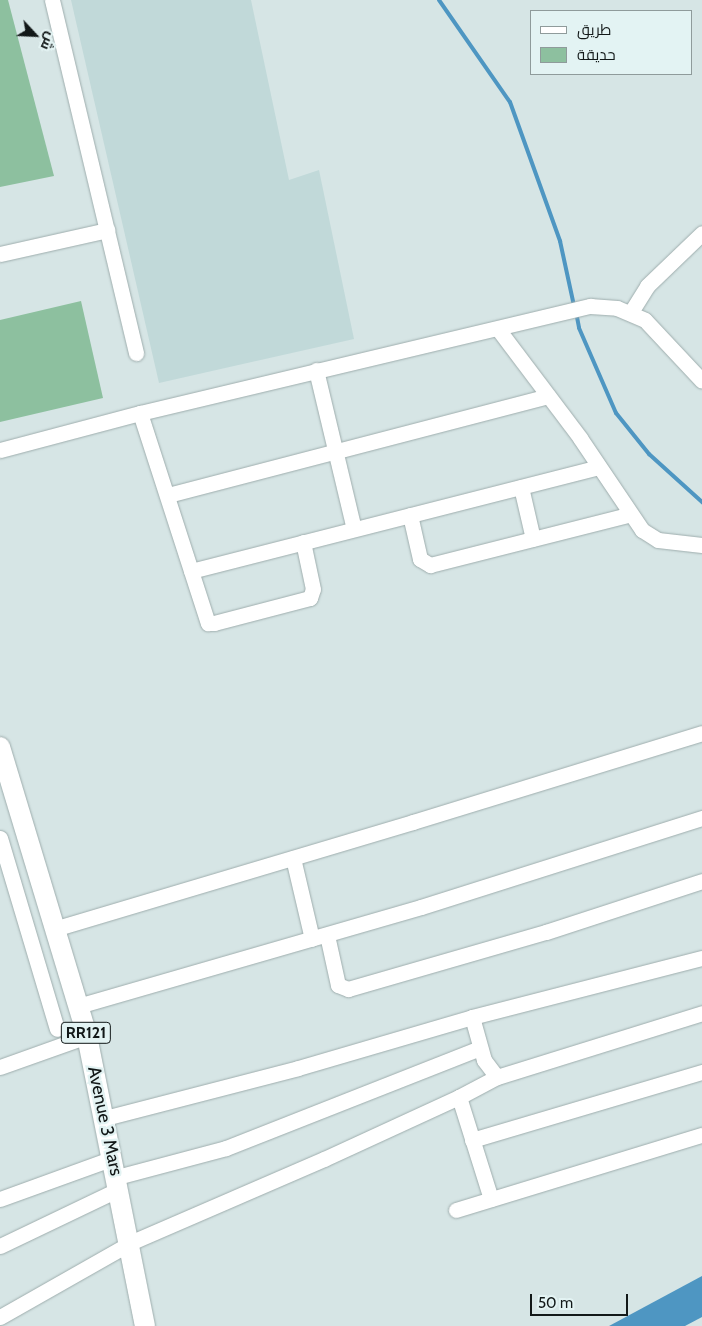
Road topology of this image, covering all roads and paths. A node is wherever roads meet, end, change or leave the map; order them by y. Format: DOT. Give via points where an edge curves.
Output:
graph roads {
  1 [pos="52,0"];
  2 [pos="107,230"];
  3 [pos="702,233"];
  4 [pos="0,254"];
  5 [pos="631,312"];
  6 [pos="498,329"];
  7 [pos="136,353"];
  8 [pos="316,370"];
  9 [pos="702,380"];
  10 [pos="548,396"];
  11 [pos="140,413"];
  12 [pos="0,450"];
  13 [pos="336,451"];
  14 [pos="599,467"];
  15 [pos="521,487"];
  16 [pos="168,494"];
  17 [pos="631,514"];
  18 [pos="410,515"];
  19 [pos="354,529"];
  20 [pos="532,538"];
  21 [pos="303,542"];
  22 [pos="702,545"];
  23 [pos="191,571"];
  24 [pos="702,733"];
  25 [pos="0,748"];
  26 [pos="702,818"];
  27 [pos="0,838"];
  28 [pos="293,858"];
  29 [pos="702,881"];
  30 [pos="54,928"];
  31 [pos="327,935"];
  32 [pos="312,938"];
  33 [pos="702,958"];
  34 [pos="78,1006"];
  35 [pos="702,1013"];
  36 [pos="472,1018"];
  37 [pos="56,1029"];
  38 [pos="87,1036"];
  39 [pos="480,1048"];
  40 [pos="0,1067"];
  41 [pos="702,1072"];
  42 [pos="497,1077"];
  43 [pos="459,1097"];
  44 [pos="104,1118"];
  45 [pos="702,1135"];
  46 [pos="472,1140"];
  47 [pos="116,1174"];
  48 [pos="0,1199"];
  49 [pos="491,1199"];
  50 [pos="456,1210"];
  51 [pos="130,1243"];
  52 [pos="0,1246"];
  53 [pos="0,1317"];
  54 [pos="145,1326"];
  1 -- 2 [label="street"];
  2 -- 4 [label="street"];
  2 -- 7 [label="street"];
  3 -- 5 [label="street" via="647,286"];
  5 -- 6 [label="street" via="590,306"];
  5 -- 9 [label="street" via="656,331"];
  6 -- 8 [label="street"];
  6 -- 10 [label="street"];
  8 -- 11 [label="street"];
  8 -- 13 [label="street"];
  10 -- 13 [label="street"];
  10 -- 14 [label="street"];
  11 -- 12 [label="street"];
  11 -- 16 [label="street"];
  13 -- 16 [label="street"];
  13 -- 19 [label="street"];
  14 -- 15 [label="street"];
  14 -- 17 [label="street"];
  15 -- 18 [label="street"];
  15 -- 20 [label="street"];
  16 -- 23 [label="street"];
  17 -- 20 [label="street"];
  17 -- 22 [label="street" via="650,536 658,540"];
  18 -- 19 [label="street"];
  18 -- 20 [label="street" via="420,558 426,564 434,565"];
  19 -- 21 [label="street"];
  21 -- 23 [label="street"];
  21 -- 23 [label="street" via="313,593 305,600 278,607 208,622"];
  24 -- 28 [label="street"];
  25 -- 30 [label="main road, Avenue 3 Mars / RR121"];
  26 -- 31 [label="street"];
  27 -- 37 [label="street"];
  28 -- 30 [label="street"];
  28 -- 32 [label="street"];
  29 -- 31 [label="street" via="546,932 348,989 338,985"];
  30 -- 34 [label="main road, Avenue 3 Mars / RR121"];
  31 -- 32 [label="street"];
  32 -- 34 [label="street"];
  33 -- 36 [label="street"];
  34 -- 38 [label="main road, Avenue 3 Mars / RR121"];
  35 -- 42 [label="street"];
  36 -- 39 [label="street"];
  36 -- 44 [label="street" via="298,1068"];
  38 -- 40 [label="street"];
  38 -- 44 [label="main road, Avenue 3 Mars / RR121"];
  39 -- 42 [label="street" via="484,1060"];
  39 -- 47 [label="street" via="226,1148"];
  41 -- 46 [label="street"];
  42 -- 43 [label="street"];
  43 -- 46 [label="street"];
  43 -- 51 [label="street"];
  44 -- 47 [label="main road, Avenue 3 Mars / RR121"];
  45 -- 49 [label="street"];
  46 -- 49 [label="street"];
  47 -- 48 [label="street"];
  47 -- 51 [label="main road, Avenue 3 Mars / RR121"];
  47 -- 52 [label="street"];
  49 -- 50 [label="street"];
  51 -- 53 [label="street"];
  51 -- 54 [label="main road, Avenue 3 Mars / RR121"];
}
